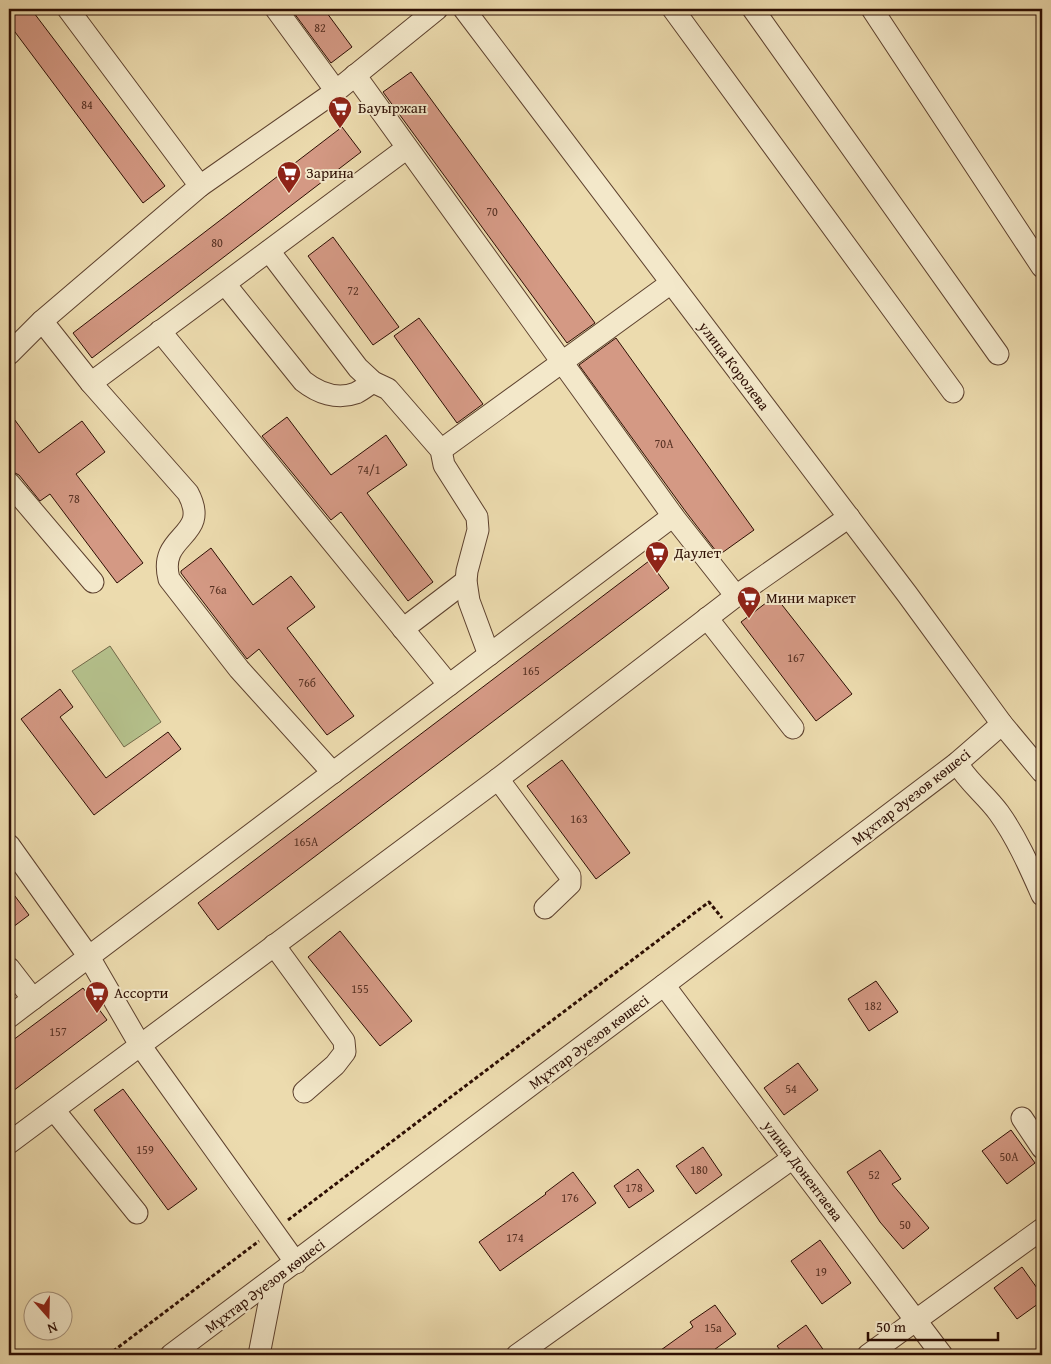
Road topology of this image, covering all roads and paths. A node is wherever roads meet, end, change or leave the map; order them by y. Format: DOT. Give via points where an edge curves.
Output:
graph roads {
  1 [pos="68,9"];
  2 [pos="276,9"];
  3 [pos="437,9"];
  4 [pos="464,9"];
  5 [pos="673,9"];
  6 [pos="752,9"];
  7 [pos="872,9"];
  8 [pos="355,75"];
  9 [pos="336,91"];
  10 [pos="407,148"];
  11 [pos="200,186"];
  12 [pos="269,251"];
  13 [pos="1042,267"];
  14 [pos="671,283"];
  15 [pos="224,284"];
  16 [pos="42,321"];
  17 [pos="160,332"];
  18 [pos="9,354"];
  19 [pos="998,354"];
  20 [pos="562,363"];
  21 [pos="373,382"];
  22 [pos="91,383"];
  23 [pos="954,392"];
  24 [pos="441,450"];
  25 [pos="9,483"];
  26 [pos="673,516"];
  27 [pos="849,517"];
  28 [pos="466,581"];
  29 [pos="94,582"];
  30 [pos="736,596"];
  31 [pos="707,618"];
  32 [pos="402,629"];
  33 [pos="488,655"];
  34 [pos="449,685"];
  35 [pos="1002,724"];
  36 [pos="793,728"];
  37 [pos="957,763"];
  38 [pos="1042,772"];
  39 [pos="333,773"];
  40 [pos="498,779"];
  41 [pos="9,845"];
  42 [pos="1042,895"];
  43 [pos="544,908"];
  44 [pos="733,932"];
  45 [pos="274,946"];
  46 [pos="90,957"];
  47 [pos="9,968"];
  48 [pos="664,985"];
  49 [pos="33,999"];
  50 [pos="9,1017"];
  51 [pos="140,1046"];
  52 [pos="304,1092"];
  53 [pos="54,1110"];
  54 [pos="1022,1118"];
  55 [pos="9,1143"];
  56 [pos="1042,1148"];
  57 [pos="793,1158"];
  58 [pos="137,1214"];
  59 [pos="1042,1229"];
  60 [pos="273,1231"];
  61 [pos="296,1263"];
  62 [pos="274,1278"];
  63 [pos="915,1320"];
  64 [pos="108,1355"];
  65 [pos="171,1355"];
  66 [pos="259,1355"];
  67 [pos="517,1355"];
  68 [pos="868,1355"];
  69 [pos="942,1355"];
  1 -- 11 [label="street"];
  2 -- 9 [label="street"];
  3 -- 8 [label="street"];
  4 -- 14 [label="street, улица Королева"];
  5 -- 23 [label="street"];
  6 -- 19 [label="street"];
  7 -- 13 [label="street"];
  8 -- 9 [label="street"];
  8 -- 10 [label="street"];
  9 -- 11 [label="street"];
  10 -- 12 [label="street"];
  10 -- 20 [label="street"];
  11 -- 16 [label="street"];
  12 -- 15 [label="street"];
  12 -- 21 [label="street" via="358,368"];
  14 -- 20 [label="street"];
  14 -- 27 [label="street, улица Королева"];
  15 -- 17 [label="street"];
  15 -- 21 [label="street" via="303,381 313,388 323,394 347,395"];
  16 -- 18 [label="street"];
  16 -- 22 [label="street"];
  17 -- 22 [label="street"];
  17 -- 32 [label="street"];
  20 -- 24 [label="street"];
  20 -- 26 [label="street"];
  21 -- 24 [label="street" via="388,389"];
  22 -- 39 [label="street" via="188,493 192,502 195,510 193,523 166,560 169,578 239,669"];
  24 -- 28 [label="street" via="444,465 477,517 478,530"];
  25 -- 29 [label="street"];
  26 -- 30 [label="street"];
  26 -- 33 [label="street"];
  27 -- 30 [label="street"];
  27 -- 35 [label="street, улица Королева"];
  28 -- 32 [label="street"];
  28 -- 33 [label="street" via="469,601"];
  30 -- 31 [label="street"];
  31 -- 36 [label="street"];
  31 -- 40 [label="street"];
  32 -- 34 [label="street"];
  33 -- 34 [label="street"];
  34 -- 39 [label="street"];
  35 -- 37 [label="street, Мұхтар Әуезов көшесі"];
  35 -- 38 [label="street, улица Королева"];
  37 -- 42 [label="street" via="999,813 1026,859"];
  37 -- 44 [label="street, Мұхтар Әуезов көшесі"];
  39 -- 46 [label="street"];
  40 -- 43 [label="street" via="570,876 570,884"];
  40 -- 45 [label="street"];
  41 -- 46 [label="street"];
  44 -- 48 [label="street, Мұхтар Әуезов көшесі"];
  44 -- 60 [label="path" via="709,902"];
  45 -- 51 [label="street"];
  45 -- 52 [label="street" via="344,1041 345,1052 335,1065"];
  46 -- 49 [label="street"];
  46 -- 51 [label="street"];
  47 -- 49 [label="street"];
  48 -- 57 [label="street, улица Донентаева"];
  48 -- 61 [label="street, Мұхтар Әуезов көшесі"];
  49 -- 50 [label="street"];
  51 -- 53 [label="street"];
  51 -- 60 [label="street"];
  53 -- 55 [label="street"];
  53 -- 58 [label="street"];
  54 -- 56 [label="street"];
  57 -- 63 [label="street, улица Донентаева"];
  57 -- 67 [label="street"];
  59 -- 63 [label="street"];
  60 -- 61 [label="street"];
  60 -- 64 [label="path"];
  61 -- 62 [label="street, Мұхтар Әуезов көшесі"];
  62 -- 65 [label="street, Мұхтар Әуезов көшесі"];
  62 -- 66 [label="street"];
  63 -- 68 [label="street"];
  63 -- 69 [label="street, улица Донентаева"];
}
